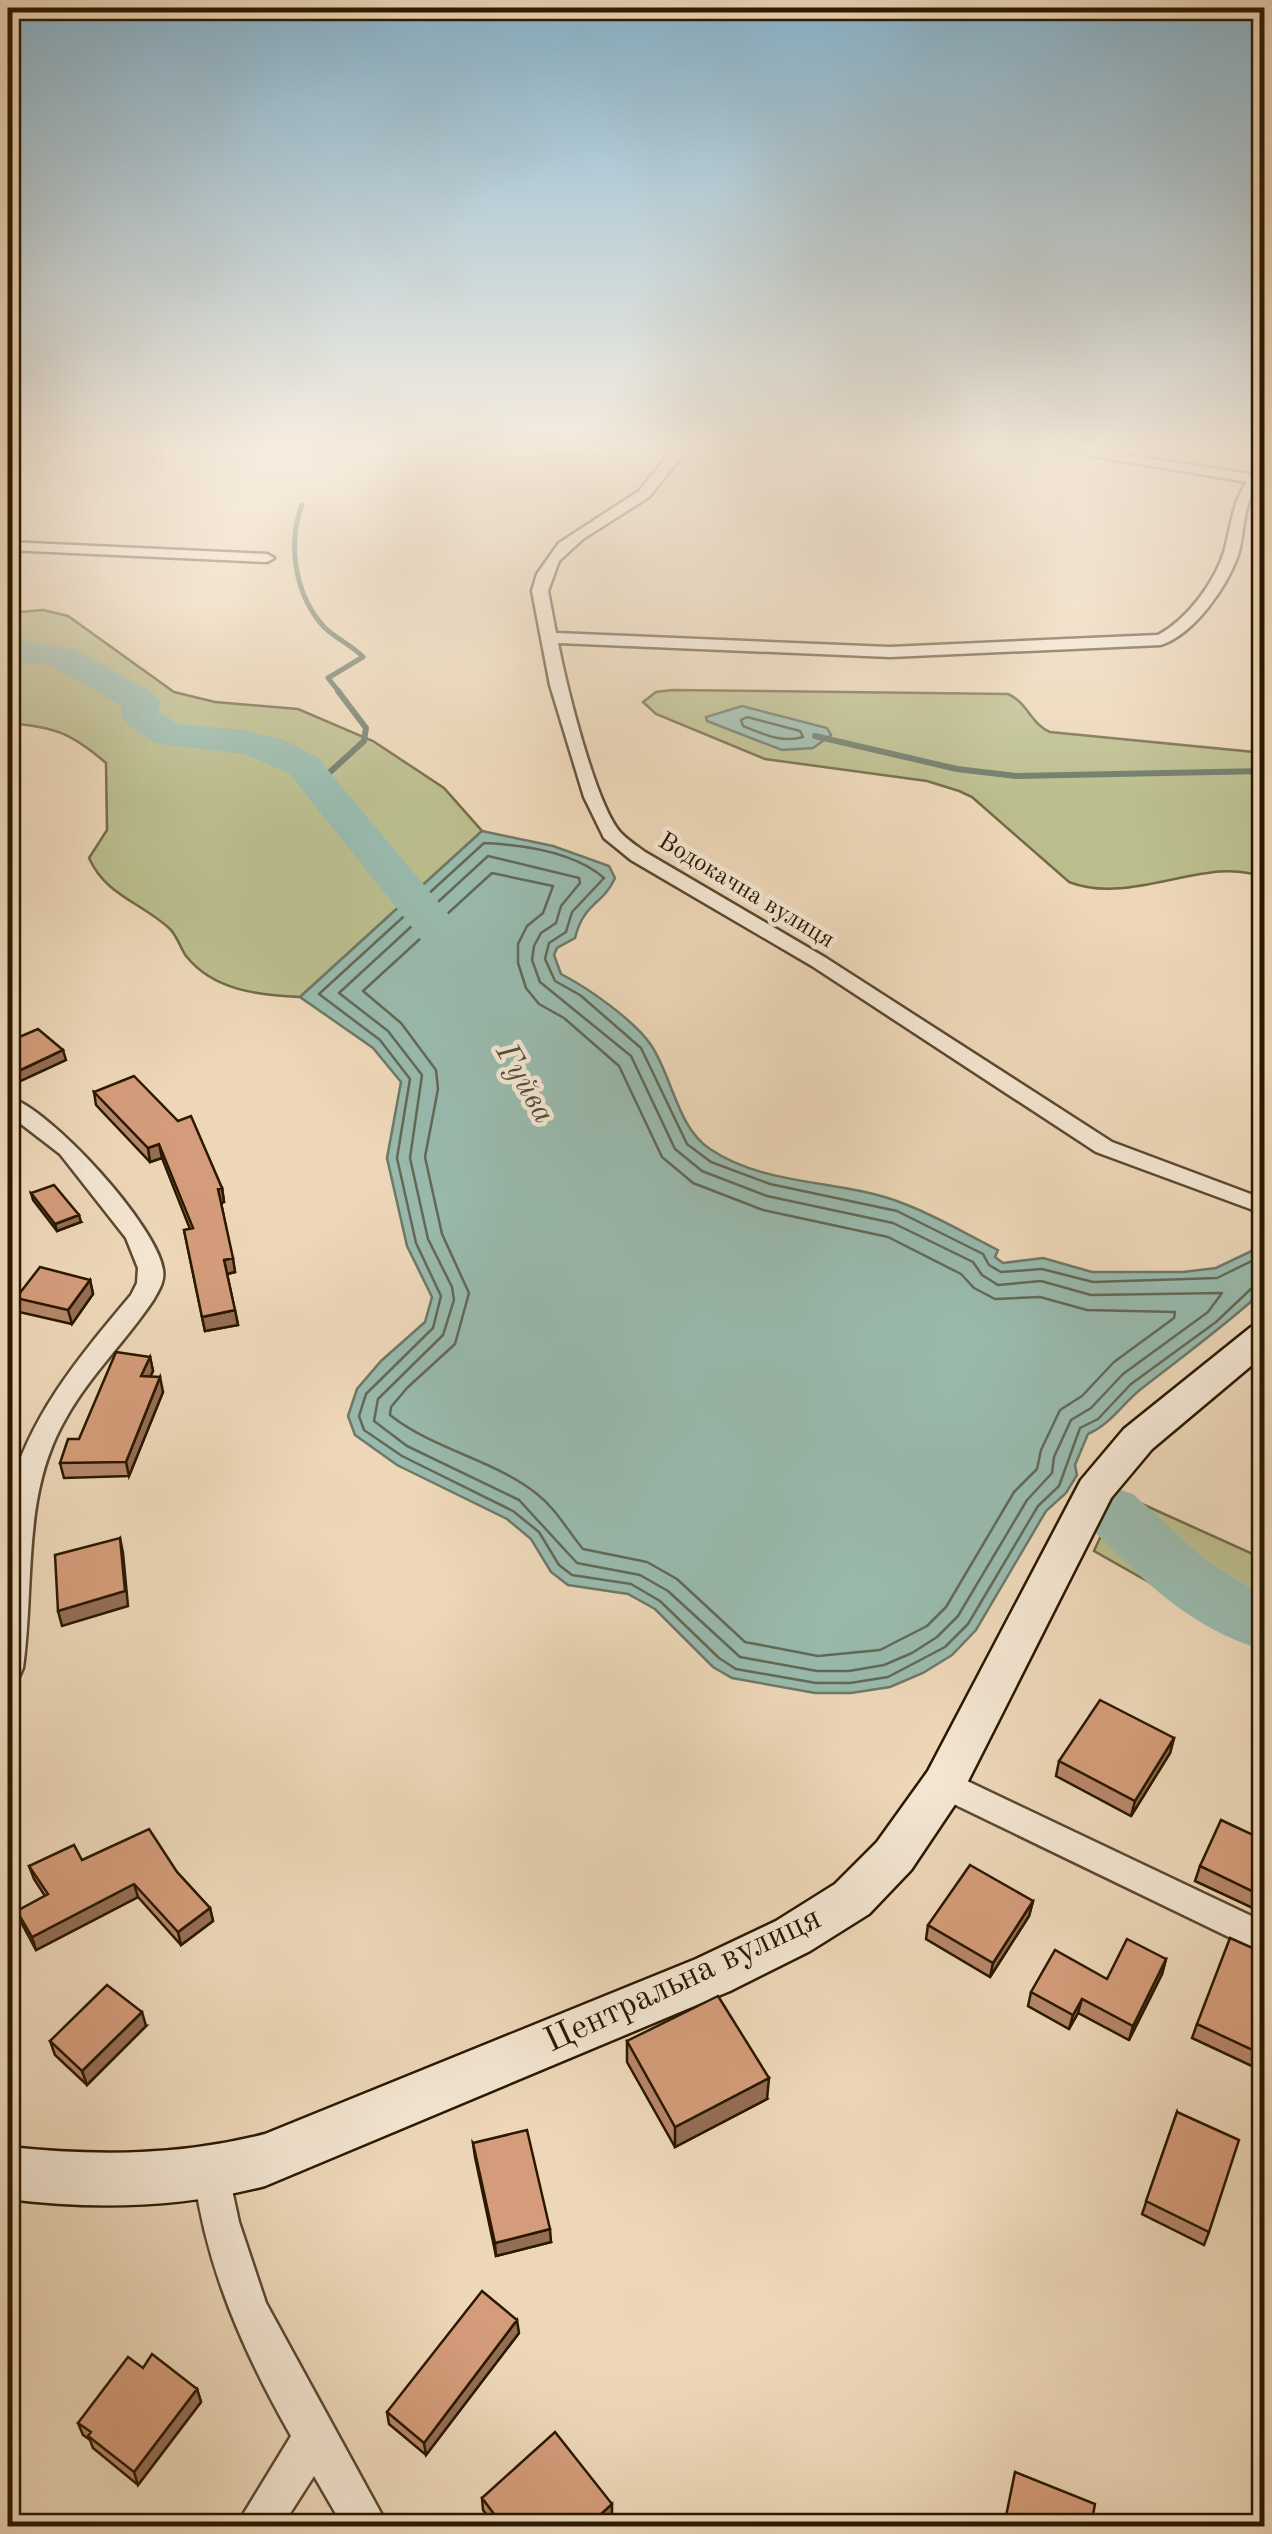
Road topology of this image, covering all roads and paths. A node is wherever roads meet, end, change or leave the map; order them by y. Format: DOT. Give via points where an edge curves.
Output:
graph roads {
  1 [pos="548,564"];
  2 [pos="1227,564"];
  3 [pos="549,638"];
  4 [pos="8,1104"];
  5 [pos="1264,1206"];
  6 [pos="1264,1336"];
  7 [pos="8,1668"];
  8 [pos="944,1784"];
  9 [pos="1264,1938"];
  10 [pos="8,2173"];
  11 [pos="213,2175"];
  12 [pos="316,2436"];
  13 [pos="257,2526"];
  14 [pos="367,2526"];
  1 -- 3 [label="street, Водокачна вулиця" via="540,591"];
  2 -- 3 [label="street" via="1176,634 1162,640 890,652"];
  3 -- 5 [label="street, Водокачна вулиця" via="558,685 610,834 1104,1147"];
  4 -- 7 [label="street" via="68,1150 138,1236 152,1268 141,1298 54,1410 31,1463 21,1501"];
  6 -- 8 [label="street, Центральна вулиця" via="1138,1439 1095,1490"];
  8 -- 9 [label="street"];
  8 -- 11 [label="street, Центральна вулиця" via="873,1878 793,1936 265,2160"];
  10 -- 11 [label="street, Центральна вулиця" via="104,2182"];
  11 -- 12 [label="street" via="224,2247"];
  12 -- 13 [label="street"];
  12 -- 14 [label="street"];
}
